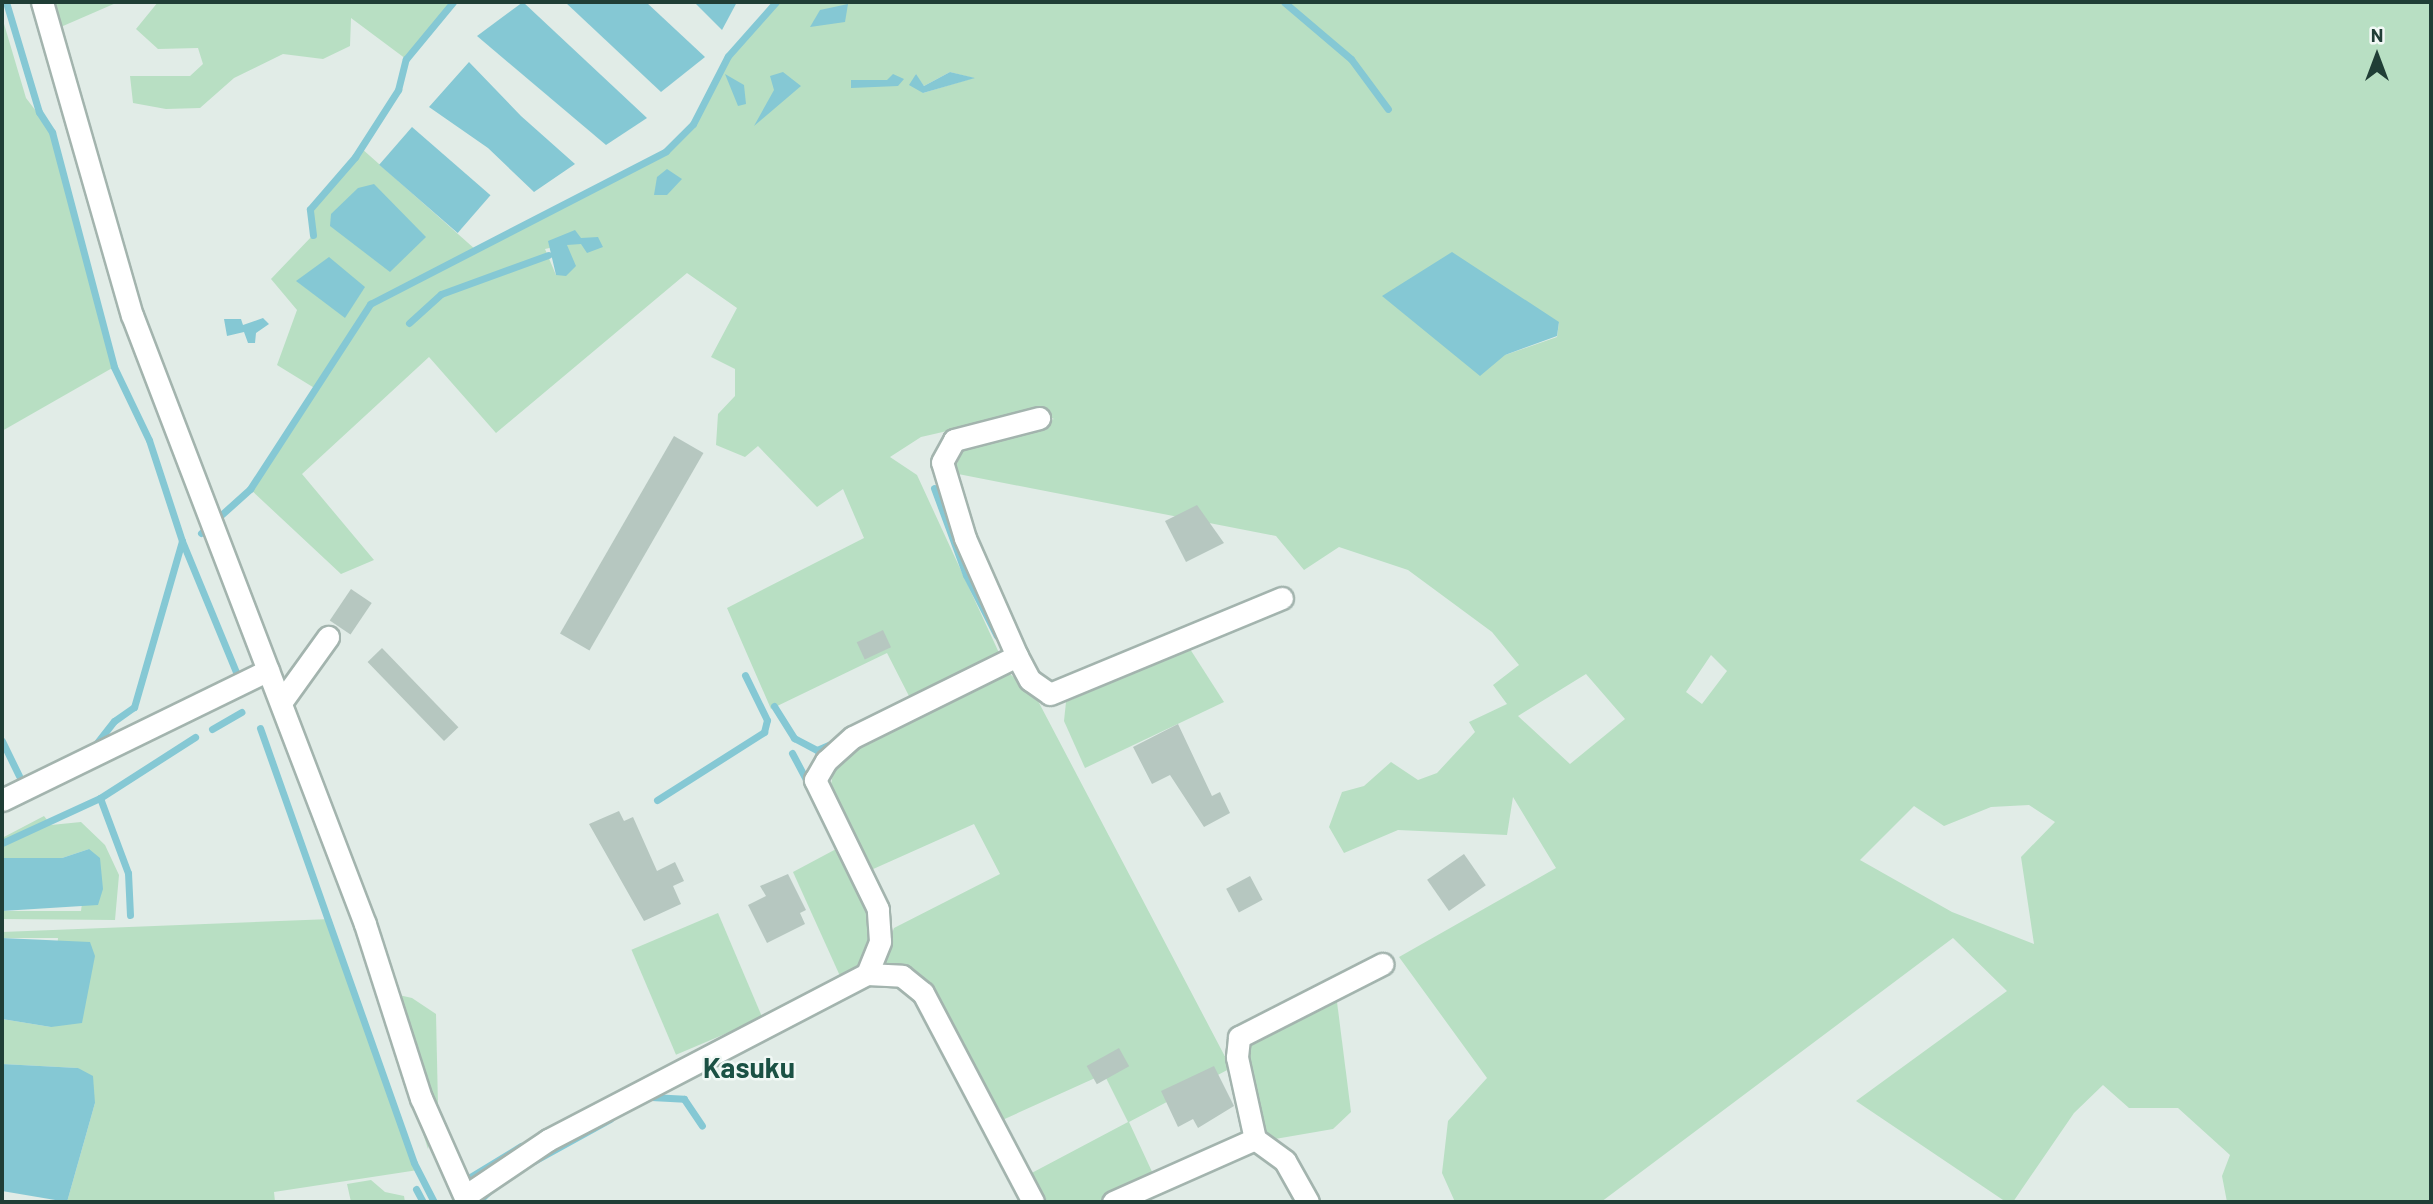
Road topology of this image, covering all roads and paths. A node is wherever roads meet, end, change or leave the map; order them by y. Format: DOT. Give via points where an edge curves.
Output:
graph roads {
  1 [pos="43,2"];
  2 [pos="1038,418"];
  3 [pos="1282,598"];
  4 [pos="328,637"];
  5 [pos="1017,656"];
  6 [pos="268,670"];
  7 [pos="282,701"];
  8 [pos="2,800"];
  9 [pos="1382,964"];
  10 [pos="867,974"];
  11 [pos="1255,1139"];
  12 [pos="466,1199"];
  13 [pos="1033,1202"];
  14 [pos="1113,1202"];
  15 [pos="1307,1202"];
  1 -- 6 [label="street" via="132,315"];
  2 -- 5 [label="street" via="954,440 942,462 965,538"];
  3 -- 5 [label="street" via="1050,694 1030,680"];
  4 -- 7 [label="street"];
  5 -- 10 [label="street" via="853,737 815,780 878,909 880,941"];
  6 -- 7 [label="street"];
  6 -- 8 [label="street"];
  7 -- 12 [label="street" via="421,1098"];
  9 -- 11 [label="street" via="1239,1037 1237,1058"];
  10 -- 12 [label="street" via="548,1140"];
  10 -- 13 [label="street" via="902,976 922,993"];
  11 -- 14 [label="street"];
  11 -- 15 [label="street" via="1285,1161"];
}
